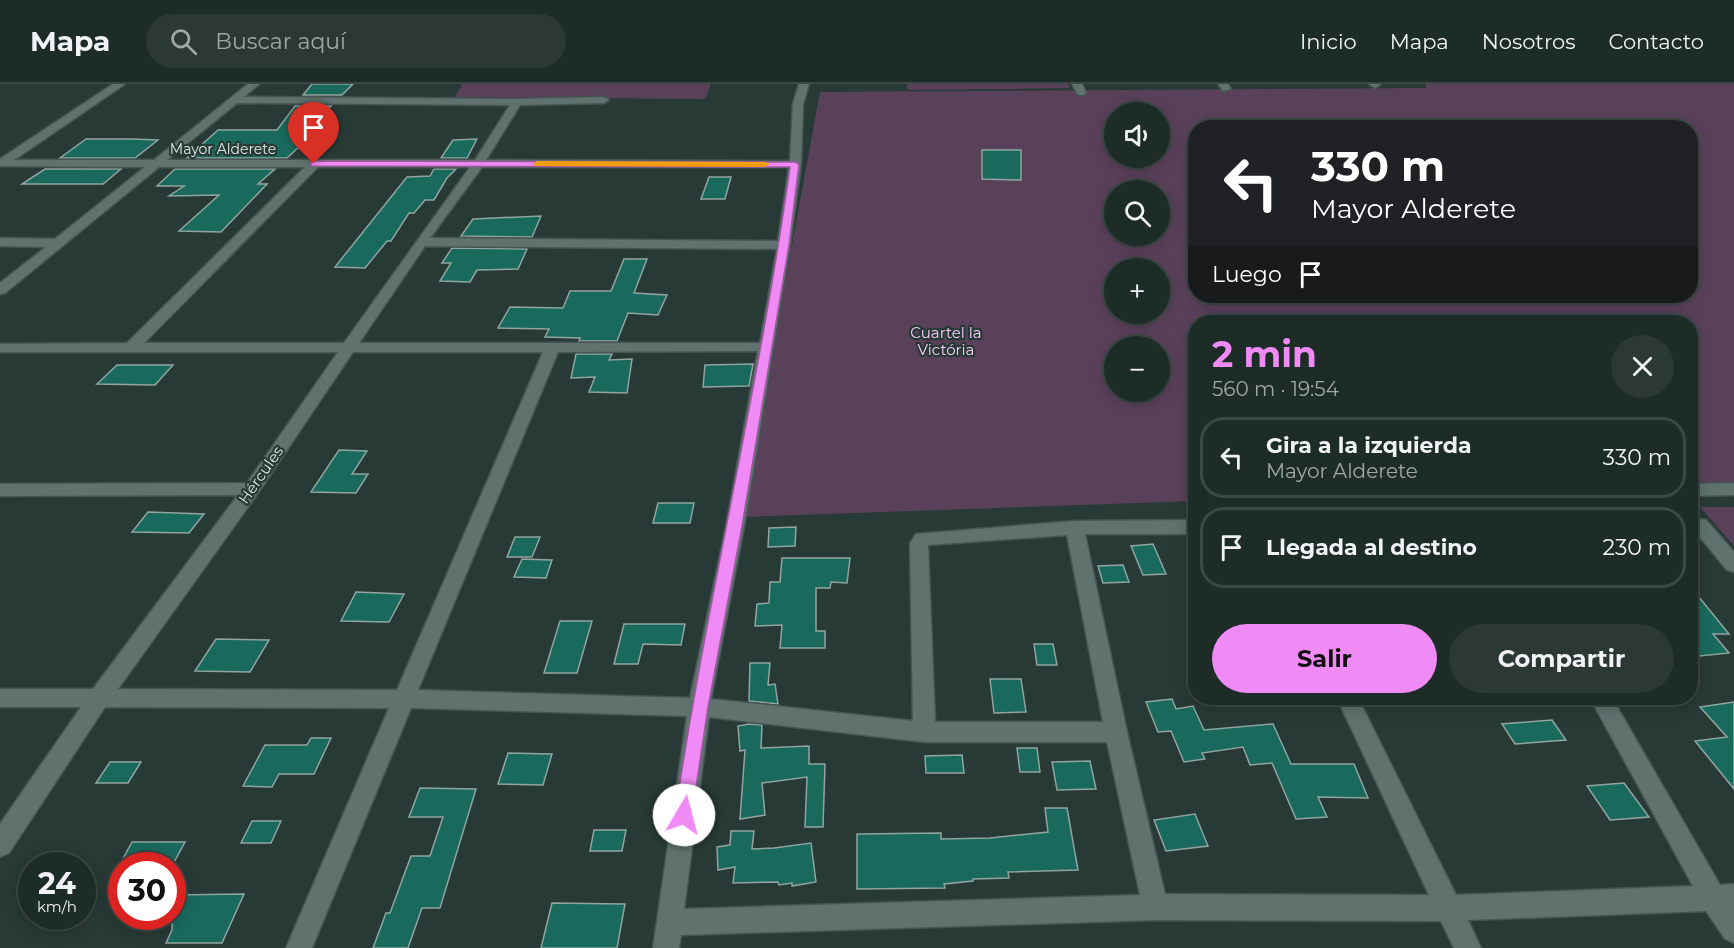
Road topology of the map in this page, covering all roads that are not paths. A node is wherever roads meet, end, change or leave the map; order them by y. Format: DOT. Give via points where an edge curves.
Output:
graph roads {
  1 [pos="120,84"];
  2 [pos="254,84"];
  3 [pos="804,84"];
  4 [pos="236,99"];
  5 [pos="604,100"];
  6 [pos="517,102"];
  7 [pos="1,163"];
  8 [pos="156,163"];
  9 [pos="314,164"];
  10 [pos="478,164"];
  11 [pos="795,164"];
  12 [pos="0,242"];
  13 [pos="421,242"];
  14 [pos="58,243"];
  15 [pos="784,245"];
  16 [pos="0,290"];
  17 [pos="765,347"];
  18 [pos="0,348"];
  19 [pos="131,348"];
  20 [pos="349,348"];
  21 [pos="552,348"];
  22 [pos="252,489"];
  23 [pos="1734,489"];
  24 [pos="0,490"];
  25 [pos="1698,490"];
  26 [pos="1700,525"];
  27 [pos="1188,527"];
  28 [pos="1075,528"];
  29 [pos="1734,566"];
  30 [pos="0,698"];
  31 [pos="99,698"];
  32 [pos="405,699"];
  33 [pos="1350,705"];
  34 [pos="1605,705"];
  35 [pos="699,707"];
  36 [pos="924,732"];
  37 [pos="1116,732"];
  38 [pos="0,845"];
  39 [pos="1724,898"];
  40 [pos="1155,907"];
  41 [pos="1449,908"];
  42 [pos="669,922"];
  43 [pos="1734,930"];
  44 [pos="299,948"];
  45 [pos="666,948"];
  46 [pos="1468,948"];
  1 -- 7 [label="street"];
  2 -- 4 [label="street"];
  3 -- 11 [label="street" via="798,104"];
  4 -- 6 [label="street"];
  4 -- 8 [label="street"];
  5 -- 6 [label="street"];
  6 -- 10 [label="street, Hércules"];
  7 -- 8 [label="street, Mayor Alderete"];
  8 -- 9 [label="street, Mayor Alderete"];
  8 -- 14 [label="street"];
  9 -- 10 [label="street, Mayor Alderete"];
  9 -- 19 [label="street"];
  10 -- 11 [label="street, Mayor Alderete"];
  10 -- 13 [label="street, Hércules"];
  11 -- 15 [label="street"];
  12 -- 14 [label="street"];
  13 -- 15 [label="street"];
  13 -- 20 [label="street, Hércules"];
  14 -- 16 [label="street"];
  15 -- 17 [label="street"];
  17 -- 21 [label="street"];
  17 -- 35 [label="street"];
  18 -- 19 [label="street"];
  19 -- 20 [label="street"];
  20 -- 21 [label="street"];
  20 -- 22 [label="street, Hércules"];
  21 -- 32 [label="street"];
  22 -- 24 [label="street"];
  22 -- 31 [label="street, Hércules"];
  23 -- 25 [label="street"];
  26 -- 29 [label="street"];
  27 -- 28 [label="street"];
  28 -- 36 [label="street" via="927,537 919,543"];
  28 -- 37 [label="street"];
  30 -- 31 [label="street"];
  31 -- 32 [label="street"];
  31 -- 38 [label="street, Hércules"];
  32 -- 35 [label="street"];
  32 -- 44 [label="street"];
  33 -- 41 [label="street"];
  34 -- 39 [label="street"];
  35 -- 36 [label="street"];
  35 -- 42 [label="street"];
  36 -- 37 [label="street"];
  37 -- 40 [label="street"];
  39 -- 41 [label="street"];
  39 -- 43 [label="street"];
  40 -- 41 [label="street"];
  40 -- 42 [label="street"];
  41 -- 46 [label="street"];
  42 -- 45 [label="street"];
}
